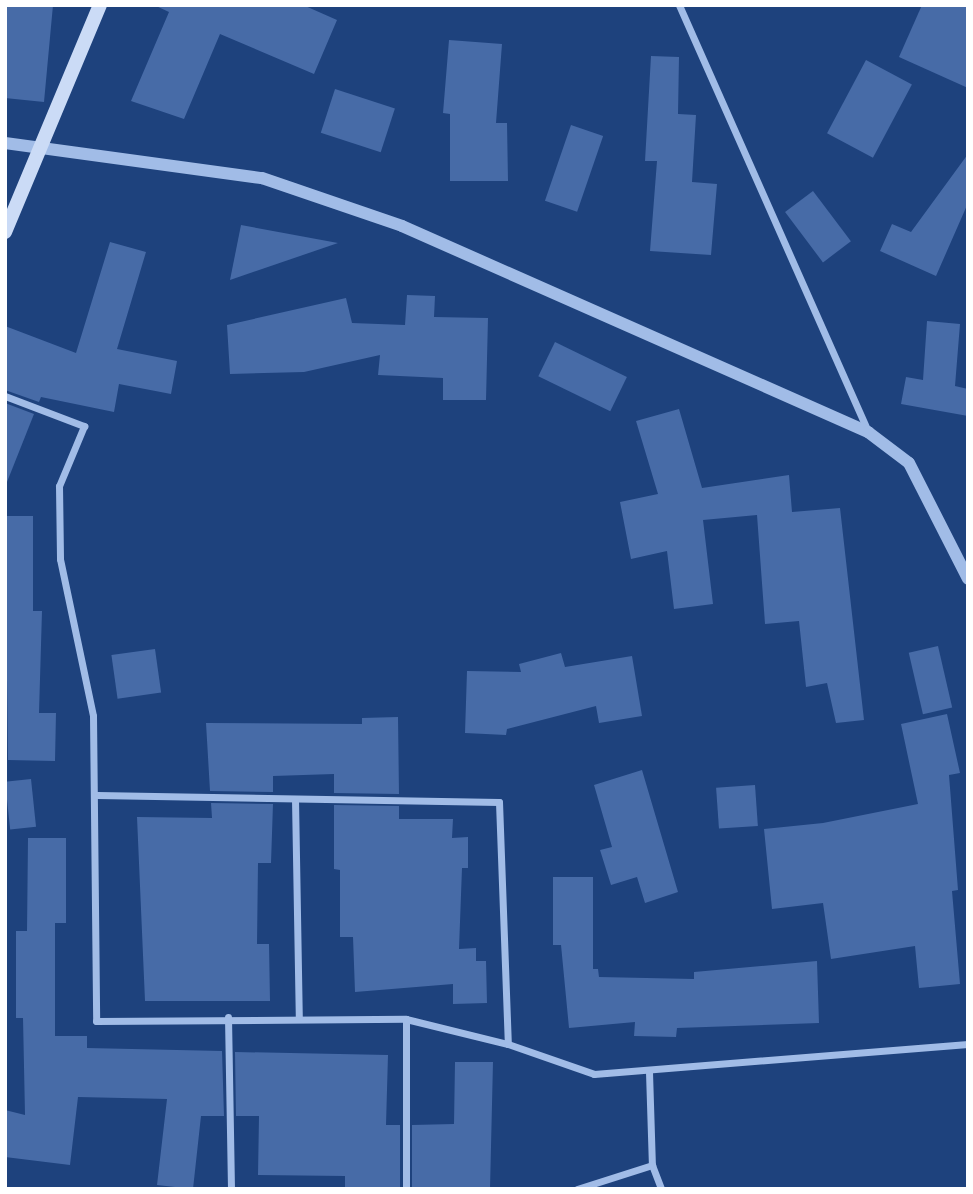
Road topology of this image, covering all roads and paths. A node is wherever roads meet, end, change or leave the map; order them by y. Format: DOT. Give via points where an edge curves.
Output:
graph roads {
  1 [pos="100,5"];
  2 [pos="679,5"];
  3 [pos="5,143"];
  4 [pos="42,147"];
  5 [pos="5,232"];
  6 [pos="5,396"];
  7 [pos="868,432"];
  8 [pos="968,579"];
  9 [pos="97,795"];
  10 [pos="295,799"];
  11 [pos="228,1017"];
  12 [pos="299,1018"];
  13 [pos="406,1019"];
  14 [pos="508,1044"];
  15 [pos="968,1044"];
  16 [pos="649,1072"];
  17 [pos="652,1165"];
  18 [pos="231,1189"];
  19 [pos="406,1189"];
  20 [pos="576,1189"];
  21 [pos="661,1189"];
  1 -- 4 [label="main road"];
  2 -- 7 [label="street"];
  3 -- 4 [label="street"];
  4 -- 5 [label="main road"];
  4 -- 7 [label="street" via="262,178 402,226"];
  6 -- 9 [label="street" via="84,426 59,486 60,559 93,716"];
  7 -- 8 [label="street" via="909,463"];
  9 -- 10 [label="street"];
  9 -- 11 [label="street" via="96,1021"];
  10 -- 12 [label="street"];
  10 -- 14 [label="street" via="499,802"];
  11 -- 12 [label="street"];
  11 -- 18 [label="street"];
  12 -- 13 [label="street"];
  13 -- 14 [label="street"];
  13 -- 19 [label="street"];
  14 -- 16 [label="street" via="594,1074"];
  15 -- 16 [label="street"];
  16 -- 17 [label="street"];
  17 -- 20 [label="street"];
  17 -- 21 [label="street"];
}
